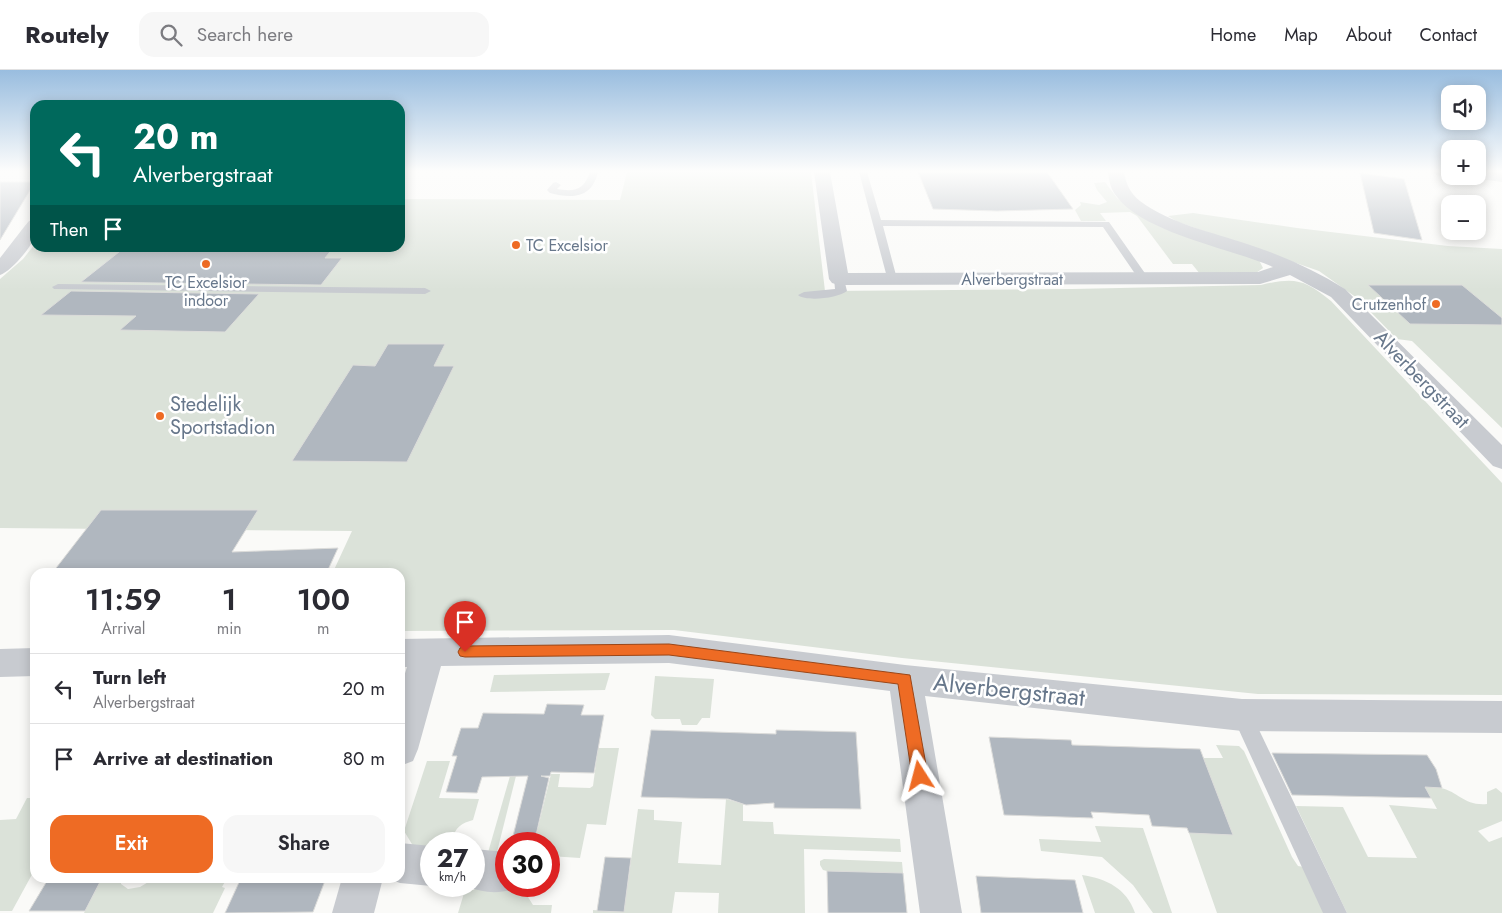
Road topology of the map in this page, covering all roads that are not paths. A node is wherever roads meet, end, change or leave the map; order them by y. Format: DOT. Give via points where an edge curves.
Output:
graph roads {
  1 [pos="828,211"];
  2 [pos="874,211"];
  3 [pos="1145,211"];
  4 [pos="877,223"];
  5 [pos="30,231"];
  6 [pos="1291,268"];
  7 [pos="0,270"];
  8 [pos="839,279"];
  9 [pos="892,279"];
  10 [pos="1144,279"];
  11 [pos="58,287"];
  12 [pos="425,291"];
  13 [pos="804,295"];
  14 [pos="1502,460"];
  15 [pos="414,652"];
  16 [pos="30,662"];
  17 [pos="0,663"];
  18 [pos="905,679"];
  19 [pos="405,714"];
  20 [pos="1242,715"];
  21 [pos="1502,717"];
  22 [pos="405,863"];
  23 [pos="420,865"];
  24 [pos="362,883"];
  25 [pos="354,913"];
  26 [pos="941,913"];
  27 [pos="1336,913"];
  1 -- 8 [label="street"];
  2 -- 4 [label="lane"];
  3 -- 6 [label="street, Alverbergstraat" via="1177,228 1254,252"];
  4 -- 9 [label="lane"];
  4 -- 10 [label="lane" via="1106,224"];
  5 -- 7 [label="street"];
  6 -- 10 [label="street, Alverbergstraat" via="1260,278"];
  6 -- 14 [label="street, Alverbergstraat" via="1338,293"];
  8 -- 9 [label="street, Alverbergstraat"];
  8 -- 13 [label="lane" via="841,291"];
  9 -- 10 [label="street, Alverbergstraat"];
  11 -- 12 [label="lane"];
  15 -- 18 [label="street, Alverbergstraat" via="669,649"];
  15 -- 19 [label="street, Alverbergstraat"];
  16 -- 17 [label="street"];
  18 -- 20 [label="street, Alverbergstraat"];
  18 -- 26 [label="street"];
  20 -- 21 [label="street, Alverbergstraat"];
  20 -- 27 [label="lane"];
  22 -- 23 [label="street"];
  24 -- 25 [label="street"];
}
